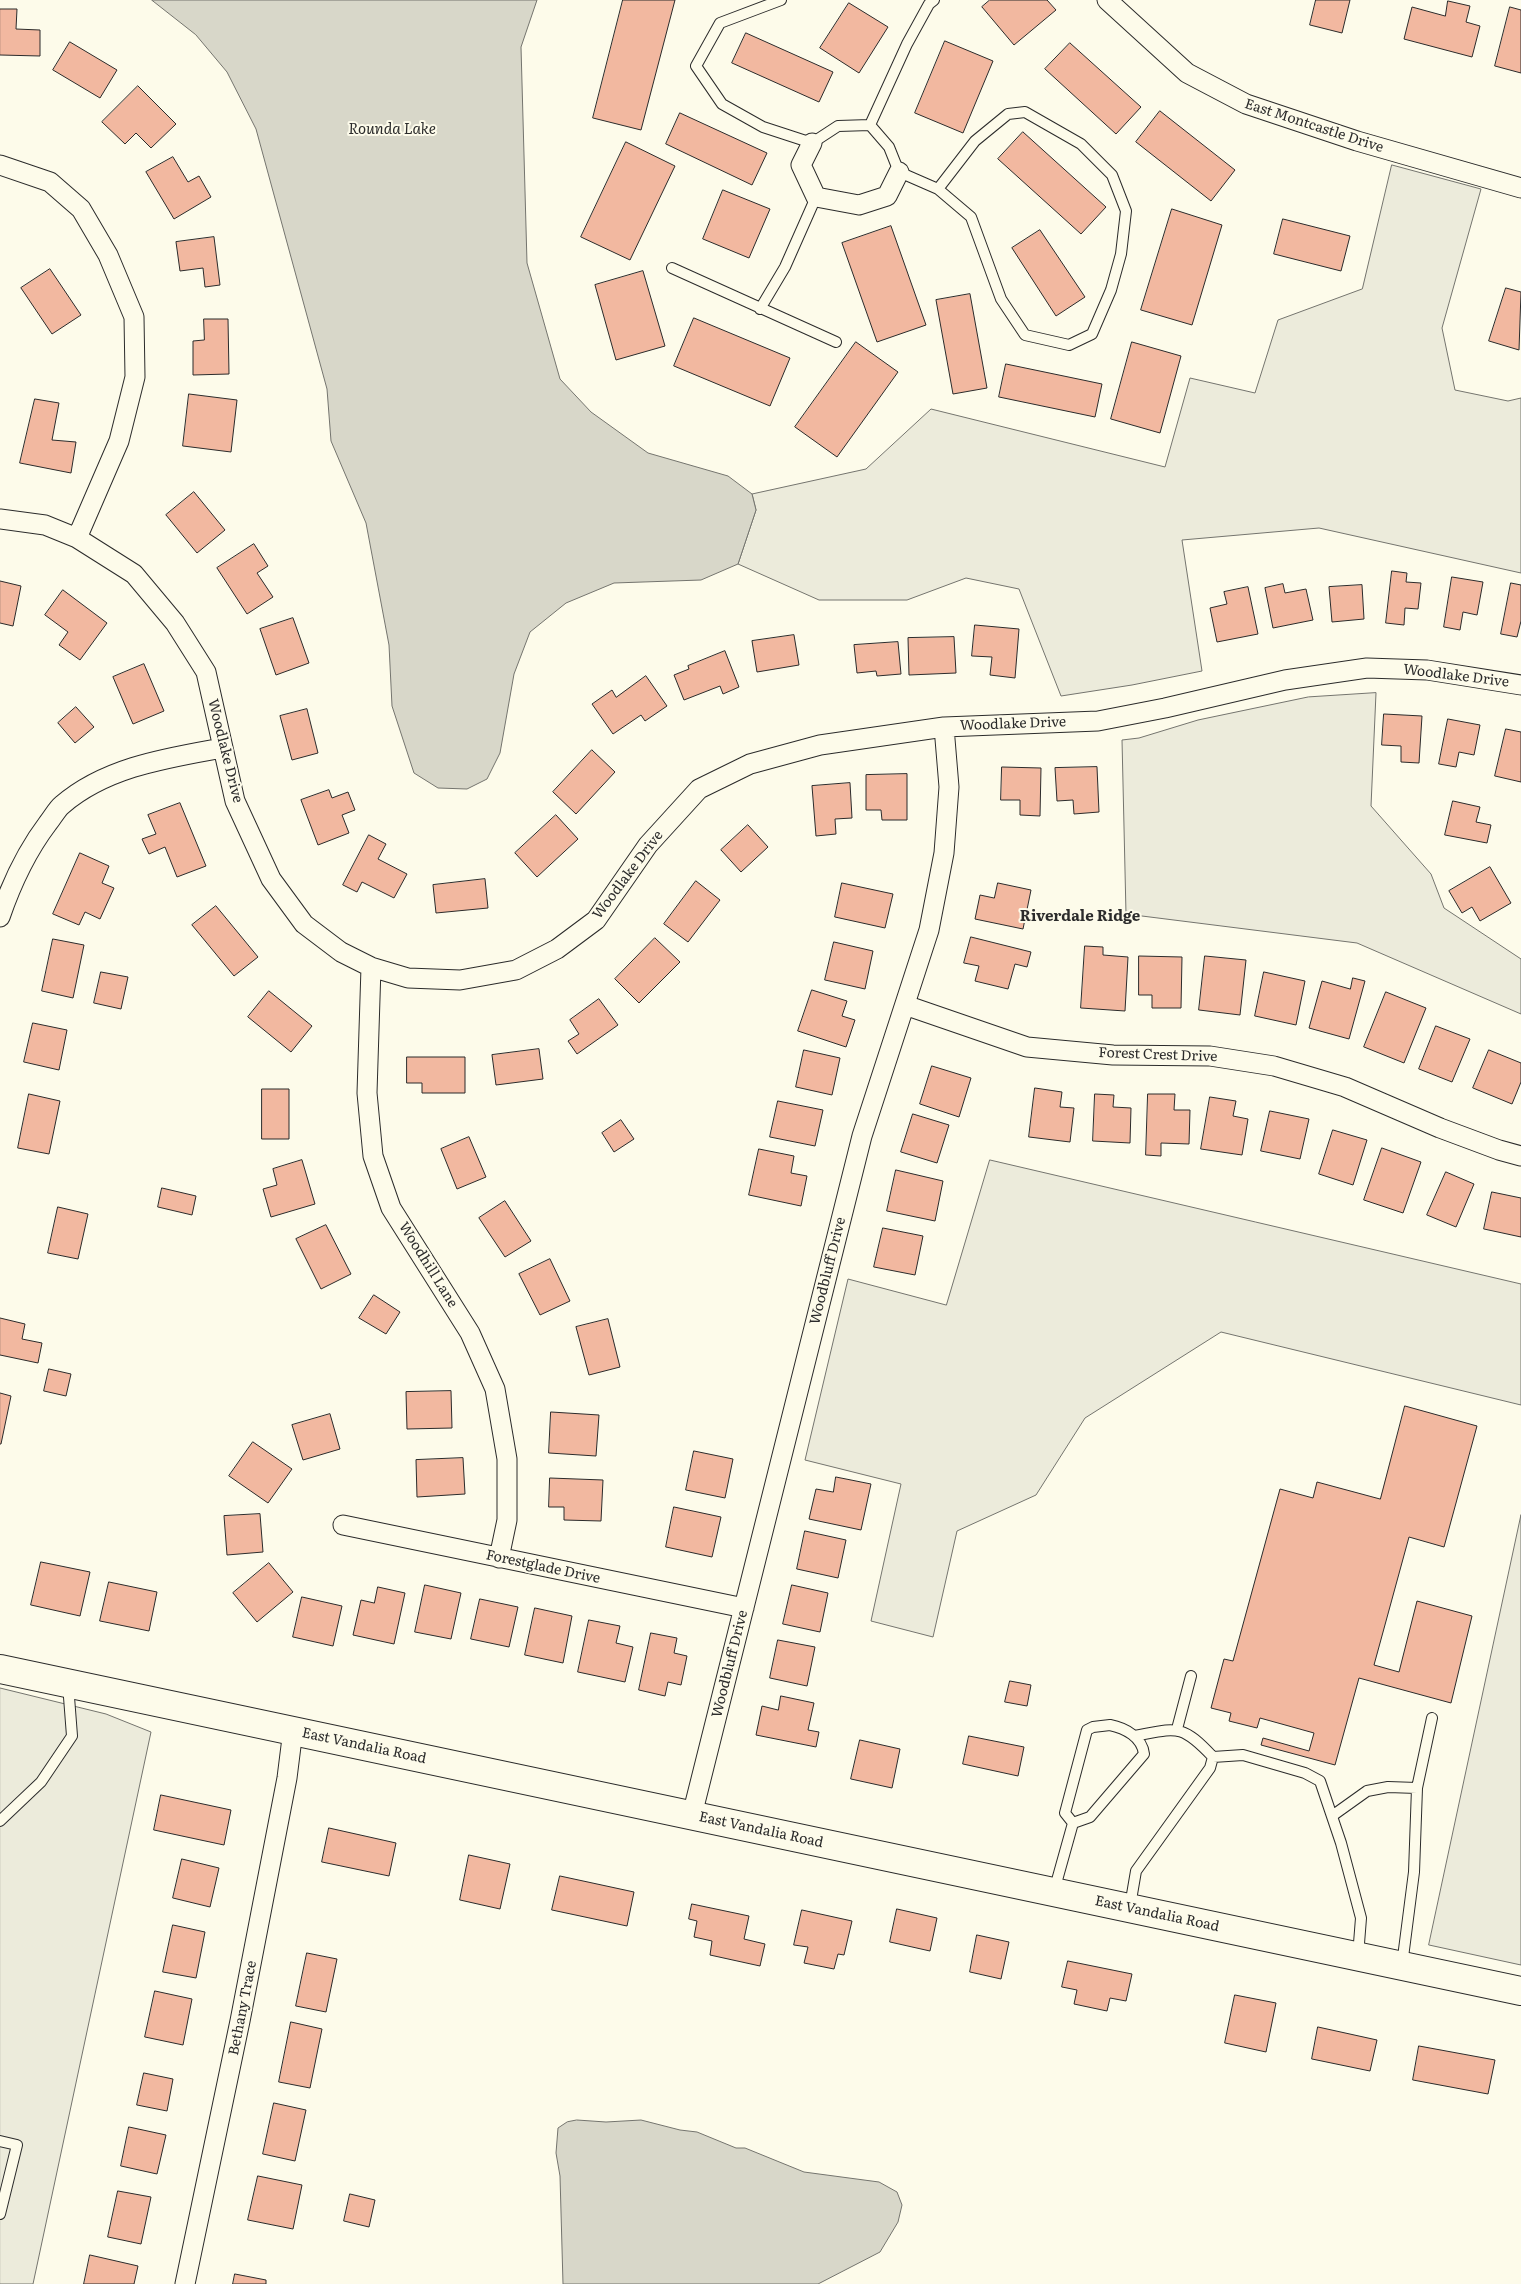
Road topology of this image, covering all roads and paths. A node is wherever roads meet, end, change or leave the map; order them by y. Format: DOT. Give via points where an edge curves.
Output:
graph roads {
  1 [pos="781,0"];
  2 [pos="934,0"];
  3 [pos="1107,0"];
  4 [pos="870,125"];
  5 [pos="812,143"];
  6 [pos="0,165"];
  7 [pos="899,172"];
  8 [pos="1521,188"];
  9 [pos="938,189"];
  10 [pos="816,197"];
  11 [pos="672,268"];
  12 [pos="760,310"];
  13 [pos="836,342"];
  14 [pos="0,519"];
  15 [pos="77,538"];
  16 [pos="1521,685"];
  17 [pos="944,727"];
  18 [pos="222,748"];
  19 [pos="0,917"];
  20 [pos="371,967"];
  21 [pos="905,1005"];
  22 [pos="1521,1156"];
  23 [pos="342,1525"];
  24 [pos="499,1558"];
  25 [pos="744,1608"];
  26 [pos="0,1669"];
  27 [pos="1191,1676"];
  28 [pos="68,1683"];
  29 [pos="1432,1718"];
  30 [pos="1177,1729"];
  31 [pos="293,1730"];
  32 [pos="1134,1736"];
  33 [pos="1213,1756"];
  34 [pos="1417,1788"];
  35 [pos="692,1815"];
  36 [pos="1332,1816"];
  37 [pos="0,1820"];
  38 [pos="1073,1823"];
  39 [pos="1053,1892"];
  40 [pos="1130,1908"];
  41 [pos="1358,1957"];
  42 [pos="1402,1966"];
  43 [pos="1521,1991"];
  44 [pos="0,2141"];
  45 [pos="0,2214"];
  46 [pos="185,2284"];
  1 -- 5 [label="lane" via="720,23 696,66 722,104 763,127"];
  2 -- 4 [label="lane" via="907,44"];
  3 -- 8 [label="street, East Montcastle Drive" via="1187,73 1246,104 1357,141"];
  4 -- 5 [label="lane" via="838,126"];
  4 -- 7 [label="lane" via="889,147"];
  5 -- 10 [label="street" via="801,165"];
  6 -- 15 [label="street" via="50,182 81,209 108,254 134,317 135,377 119,441"];
  7 -- 9 [label="lane"];
  7 -- 10 [label="street" via="887,196 860,205"];
  9 -- 9 [label="lane" via="971,217 1001,299 1025,335 1069,345 1092,334 1111,290 1121,254 1126,211 1112,175 1081,144 1025,112 1008,114 976,142"];
  10 -- 12 [label="lane" via="785,267"];
  11 -- 12 [label="lane"];
  12 -- 13 [label="lane"];
  14 -- 15 [label="street, Woodlake Drive" via="45,525"];
  15 -- 18 [label="street, Woodlake Drive" via="134,574 175,623 206,672"];
  16 -- 17 [label="street, Woodlake Drive" via="1427,670 1367,668 1285,680 1098,721"];
  17 -- 20 [label="street, Woodlake Drive" via="820,745 750,764 699,789 648,845 596,920 557,949 516,970 460,980 408,978"];
  17 -- 21 [label="street, Woodbluff Drive" via="949,787 944,853 929,930"];
  18 -- 19 [label="street" via="150,762 96,782 62,805 32,844 14,878"];
  18 -- 20 [label="street, Woodlake Drive" via="235,802 271,879 304,924 341,952"];
  20 -- 24 [label="street, Woodhill Lane" via="366,1093 373,1156 391,1208 470,1333 495,1389 507,1459 506,1520"];
  21 -- 22 [label="street, Forest Crest Drive" via="1026,1047 1113,1055 1210,1056 1274,1066 1346,1087 1440,1128"];
  21 -- 25 [label="street, Woodbluff Drive" via="862,1136"];
  23 -- 24 [label="street, Forestglade Drive"];
  24 -- 25 [label="street, Forestglade Drive"];
  25 -- 35 [label="street, Woodbluff Drive"];
  26 -- 28 [label="street, East Vandalia Road"];
  27 -- 30 [label="lane"];
  28 -- 31 [label="street, East Vandalia Road"];
  28 -- 37 [label="lane" via="72,1736 41,1782"];
  29 -- 34 [label="lane"];
  30 -- 32 [label="lane"];
  30 -- 33 [label="lane" via="1197,1740"];
  31 -- 35 [label="street, East Vandalia Road"];
  31 -- 46 [label="street, Bethany Trace" via="287,1778 240,2021"];
  32 -- 38 [label="lane" via="1144,1754 1090,1817"];
  32 -- 38 [label="lane" via="1123,1728 1110,1725 1087,1730 1066,1813"];
  33 -- 36 [label="lane" via="1243,1755 1305,1773 1320,1781"];
  33 -- 40 [label="lane" via="1210,1768 1136,1871"];
  34 -- 36 [label="lane" via="1388,1787 1367,1791"];
  34 -- 42 [label="lane" via="1414,1872"];
  35 -- 39 [label="street, East Vandalia Road"];
  36 -- 41 [label="lane" via="1342,1842 1361,1918"];
  38 -- 39 [label="lane"];
  39 -- 40 [label="street, East Vandalia Road"];
  40 -- 41 [label="street, East Vandalia Road"];
  41 -- 42 [label="street, East Vandalia Road"];
  42 -- 43 [label="street, East Vandalia Road"];
  44 -- 45 [label="lane" via="17,2145"];
}
